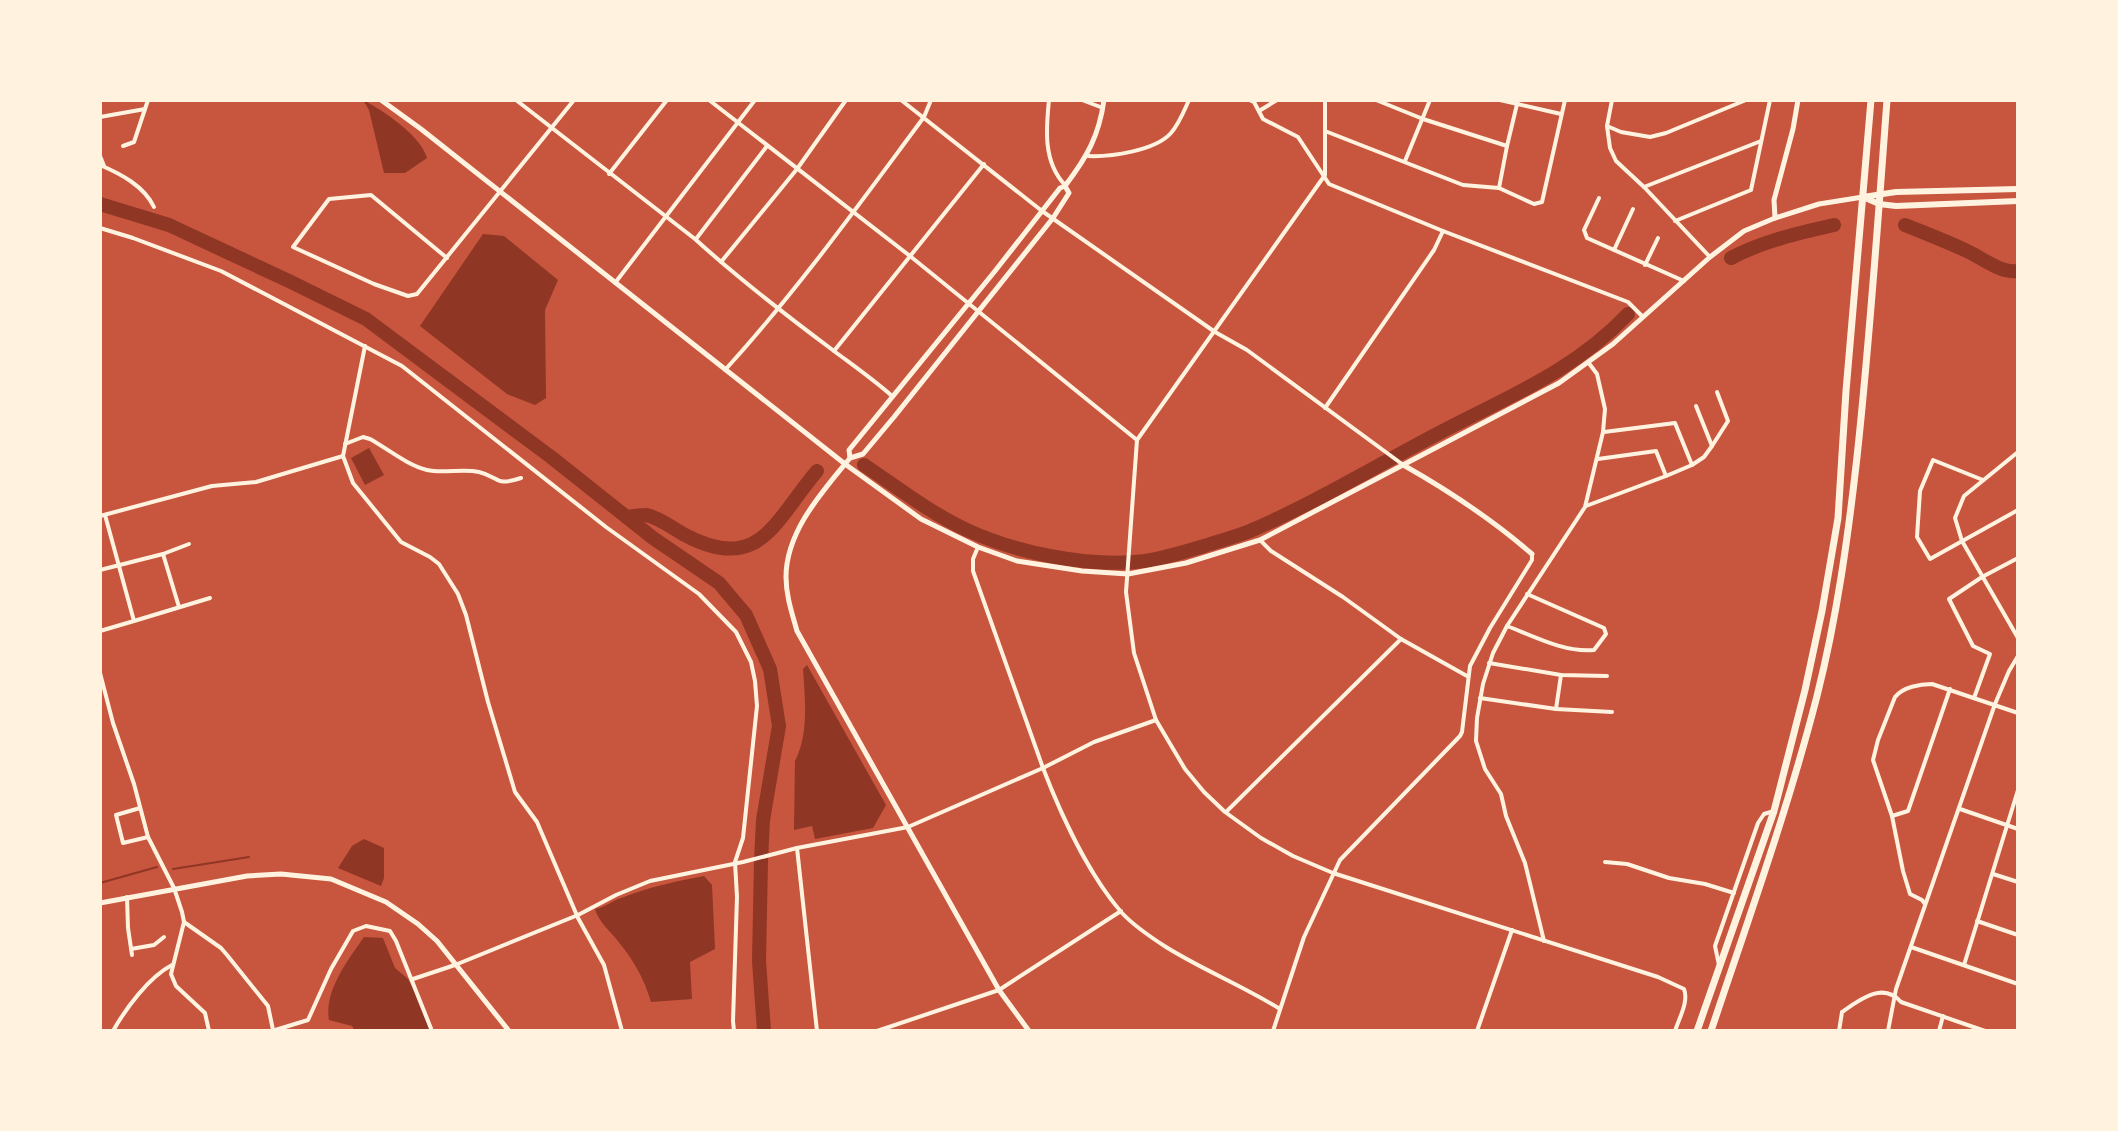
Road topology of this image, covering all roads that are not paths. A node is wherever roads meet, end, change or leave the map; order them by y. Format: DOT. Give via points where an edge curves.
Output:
graph roads {
  1 [pos="148,100"];
  2 [pos="381,100"];
  3 [pos="516,100"];
  4 [pos="574,100"];
  5 [pos="667,100"];
  6 [pos="709,100"];
  7 [pos="755,100"];
  8 [pos="846,100"];
  9 [pos="901,100"];
  10 [pos="931,100"];
  11 [pos="1049,100"];
  12 [pos="1082,100"];
  13 [pos="1104,100"];
  14 [pos="1189,100"];
  15 [pos="1249,100"];
  16 [pos="1277,100"];
  17 [pos="1325,100"];
  18 [pos="1376,100"];
  19 [pos="1430,100"];
  20 [pos="1500,100"];
  21 [pos="1565,100"];
  22 [pos="1612,100"];
  23 [pos="1746,100"];
  24 [pos="1770,100"];
  25 [pos="1798,100"];
  26 [pos="1871,100"];
  27 [pos="1887,100"];
  28 [pos="1518,102"];
  29 [pos="1103,108"];
  30 [pos="146,109"];
  31 [pos="1259,111"];
  32 [pos="1561,114"];
  33 [pos="100,117"];
  34 [pos="924,117"];
  35 [pos="1423,119"];
  36 [pos="737,123"];
  37 [pos="1607,126"];
  38 [pos="552,129"];
  39 [pos="1325,131"];
  40 [pos="1761,141"];
  41 [pos="123,146"];
  42 [pos="767,146"];
  43 [pos="1507,146"];
  44 [pos="100,156"];
  45 [pos="1088,156"];
  46 [pos="1405,161"];
  47 [pos="984,164"];
  48 [pos="102,166"];
  49 [pos="797,169"];
  50 [pos="609,174"];
  51 [pos="1325,175"];
  52 [pos="1065,186"];
  53 [pos="1644,187"];
  54 [pos="1499,188"];
  55 [pos="2018,189"];
  56 [pos="499,191"];
  57 [pos="1880,193"];
  58 [pos="1863,197"];
  59 [pos="1599,198"];
  60 [pos="2018,201"];
  61 [pos="1879,204"];
  62 [pos="154,207"];
  63 [pos="1633,209"];
  64 [pos="1042,211"];
  65 [pos="854,212"];
  66 [pos="665,217"];
  67 [pos="1053,218"];
  68 [pos="1775,218"];
  69 [pos="1675,221"];
  70 [pos="100,228"];
  71 [pos="1443,231"];
  72 [pos="1658,238"];
  73 [pos="695,239"];
  74 [pos="1614,250"];
  75 [pos="910,256"];
  76 [pos="1710,257"];
  77 [pos="447,258"];
  78 [pos="721,262"];
  79 [pos="1645,265"];
  80 [pos="1684,281"];
  81 [pos="615,283"];
  82 [pos="968,304"];
  83 [pos="778,307"];
  84 [pos="977,312"];
  85 [pos="1643,317"];
  86 [pos="1215,332"];
  87 [pos="365,346"];
  88 [pos="834,351"];
  89 [pos="1588,362"];
  90 [pos="725,370"];
  91 [pos="1717,392"];
  92 [pos="892,396"];
  93 [pos="1696,406"];
  94 [pos="1325,408"];
  95 [pos="1603,432"];
  96 [pos="1137,440"];
  97 [pos="345,444"];
  98 [pos="1712,446"];
  99 [pos="2018,452"];
  100 [pos="343,456"];
  101 [pos="850,458"];
  102 [pos="1597,460"];
  103 [pos="845,464"];
  104 [pos="1692,465"];
  105 [pos="1404,466"];
  106 [pos="1666,476"];
  107 [pos="521,478"];
  108 [pos="1983,480"];
  109 [pos="1585,507"];
  110 [pos="2018,510"];
  111 [pos="102,515"];
  112 [pos="1260,540"];
  113 [pos="1962,541"];
  114 [pos="189,544"];
  115 [pos="978,547"];
  116 [pos="163,554"];
  117 [pos="1532,554"];
  118 [pos="2018,558"];
  119 [pos="118,565"];
  120 [pos="100,570"];
  121 [pos="1128,574"];
  122 [pos="1982,577"];
  123 [pos="1527,594"];
  124 [pos="210,598"];
  125 [pos="179,607"];
  126 [pos="134,621"];
  127 [pos="1507,626"];
  128 [pos="100,631"];
  129 [pos="2018,638"];
  130 [pos="1401,639"];
  131 [pos="2018,656"];
  132 [pos="1489,663"];
  133 [pos="100,673"];
  134 [pos="1561,675"];
  135 [pos="1467,676"];
  136 [pos="1607,676"];
  137 [pos="1950,689"];
  138 [pos="1480,698"];
  139 [pos="1974,698"];
  140 [pos="1995,704"];
  141 [pos="1556,709"];
  142 [pos="1612,712"];
  143 [pos="2018,713"];
  144 [pos="1156,720"];
  145 [pos="1043,768"];
  146 [pos="2018,790"];
  147 [pos="140,808"];
  148 [pos="1959,809"];
  149 [pos="1774,811"];
  150 [pos="1225,812"];
  151 [pos="1892,816"];
  152 [pos="2008,825"];
  153 [pos="908,827"];
  154 [pos="2018,829"];
  155 [pos="148,837"];
  156 [pos="797,848"];
  157 [pos="735,862"];
  158 [pos="1605,862"];
  159 [pos="1333,873"];
  160 [pos="1993,874"];
  161 [pos="2018,882"];
  162 [pos="174,888"];
  163 [pos="1734,893"];
  164 [pos="127,897"];
  165 [pos="100,903"];
  166 [pos="1925,904"];
  167 [pos="1121,911"];
  168 [pos="578,915"];
  169 [pos="1977,921"];
  170 [pos="184,922"];
  171 [pos="1512,930"];
  172 [pos="2018,935"];
  173 [pos="164,937"];
  174 [pos="1544,941"];
  175 [pos="1910,947"];
  176 [pos="131,949"];
  177 [pos="132,955"];
  178 [pos="172,965"];
  179 [pos="455,965"];
  180 [pos="1964,965"];
  181 [pos="1719,968"];
  182 [pos="413,979"];
  183 [pos="2018,984"];
  184 [pos="999,990"];
  185 [pos="1895,995"];
  186 [pos="1280,1009"];
  187 [pos="1943,1016"];
  188 [pos="113,1031"];
  189 [pos="209,1031"];
  190 [pos="272,1031"];
  191 [pos="432,1031"];
  192 [pos="509,1031"];
  193 [pos="622,1031"];
  194 [pos="734,1031"];
  195 [pos="817,1031"];
  196 [pos="877,1031"];
  197 [pos="1029,1031"];
  198 [pos="1273,1031"];
  199 [pos="1477,1031"];
  200 [pos="1675,1031"];
  201 [pos="1697,1031"];
  202 [pos="1711,1031"];
  203 [pos="1839,1031"];
  204 [pos="1888,1031"];
  205 [pos="1939,1031"];
  206 [pos="1985,1031"];
  1 -- 30 [label="street"];
  2 -- 56 [label="street"];
  3 -- 38 [label="street"];
  4 -- 38 [label="street"];
  5 -- 50 [label="street"];
  6 -- 36 [label="street"];
  7 -- 36 [label="street"];
  8 -- 49 [label="street"];
  9 -- 34 [label="street"];
  10 -- 34 [label="street"];
  11 -- 52 [label="street" via="1049,152"];
  12 -- 29 [label="street"];
  13 -- 29 [label="street"];
  14 -- 45 [label="street" via="1176,127 1158,143"];
  15 -- 31 [label="street"];
  16 -- 31 [label="street"];
  17 -- 39 [label="street"];
  18 -- 35 [label="street"];
  19 -- 35 [label="street"];
  20 -- 28 [label="street"];
  21 -- 32 [label="street"];
  22 -- 37 [label="street"];
  23 -- 37 [label="street" via="1650,137"];
  24 -- 40 [label="street"];
  25 -- 68 [label="street" via="1774,200"];
  26 -- 58 [label="highway"];
  27 -- 57 [label="highway"];
  28 -- 32 [label="street"];
  28 -- 43 [label="street"];
  29 -- 45 [label="street"];
  30 -- 33 [label="street"];
  30 -- 41 [label="street" via="134,142"];
  31 -- 51 [label="street" via="1263,119 1298,137"];
  32 -- 54 [label="street" via="1542,202 1534,204"];
  34 -- 47 [label="street"];
  34 -- 65 [label="street"];
  35 -- 43 [label="street"];
  35 -- 46 [label="street"];
  36 -- 42 [label="street"];
  36 -- 66 [label="street"];
  37 -- 53 [label="street" via="1616,161"];
  38 -- 50 [label="street"];
  38 -- 56 [label="street"];
  39 -- 46 [label="street"];
  39 -- 51 [label="street"];
  40 -- 53 [label="street"];
  40 -- 69 [label="street" via="1751,190"];
  42 -- 49 [label="street"];
  42 -- 73 [label="street"];
  43 -- 54 [label="street"];
  44 -- 48 [label="street"];
  45 -- 52 [label="street"];
  46 -- 54 [label="street" via="1463,185"];
  47 -- 64 [label="street"];
  47 -- 75 [label="street"];
  48 -- 62 [label="street" via="149,195"];
  49 -- 65 [label="street"];
  49 -- 78 [label="street"];
  50 -- 66 [label="street"];
  51 -- 71 [label="street" via="1329,184"];
  51 -- 86 [label="street"];
  52 -- 64 [label="street"];
  52 -- 67 [label="street" via="1069,193"];
  53 -- 69 [label="street"];
  55 -- 57 [label="main road"];
  56 -- 77 [label="street"];
  56 -- 81 [label="street"];
  57 -- 58 [label="main road"];
  57 -- 61 [label="highway"];
  58 -- 61 [label="main road"];
  58 -- 68 [label="street"];
  58 -- 149 [label="highway" via="1838,518 1805,690"];
  59 -- 74 [label="street" via="1584,230 1587,238"];
  60 -- 61 [label="main road"];
  61 -- 202 [label="highway" via="1848,536 1818,695"];
  63 -- 74 [label="street"];
  64 -- 67 [label="street"];
  64 -- 82 [label="street"];
  65 -- 75 [label="street"];
  65 -- 83 [label="street"];
  66 -- 73 [label="street"];
  66 -- 81 [label="street"];
  67 -- 84 [label="street"];
  67 -- 86 [label="street"];
  68 -- 76 [label="street" via="1744,231"];
  69 -- 76 [label="street"];
  70 -- 87 [label="street" via="221,271"];
  71 -- 85 [label="street" via="1628,302"];
  71 -- 94 [label="street"];
  72 -- 79 [label="street"];
  73 -- 78 [label="street"];
  74 -- 79 [label="street"];
  75 -- 82 [label="street"];
  75 -- 88 [label="street"];
  76 -- 80 [label="street"];
  77 -- 77 [label="street" via="417,294 408,296 293,247 329,199 371,195"];
  78 -- 83 [label="street"];
  79 -- 80 [label="street"];
  80 -- 85 [label="street"];
  81 -- 90 [label="street"];
  82 -- 84 [label="street"];
  82 -- 92 [label="street"];
  83 -- 88 [label="street"];
  83 -- 90 [label="street"];
  84 -- 96 [label="street"];
  84 -- 101 [label="street" via="863,454"];
  85 -- 89 [label="street"];
  86 -- 94 [label="street"];
  86 -- 96 [label="street"];
  87 -- 97 [label="street"];
  87 -- 157 [label="street" via="402,366 699,594 736,632 751,662 757,706 743,838"];
  88 -- 92 [label="street"];
  89 -- 95 [label="street" via="1597,374 1605,409"];
  89 -- 105 [label="street" via="1559,383"];
  90 -- 103 [label="street"];
  91 -- 98 [label="street" via="1728,421"];
  92 -- 101 [label="street" via="849,450"];
  93 -- 98 [label="street"];
  94 -- 105 [label="street"];
  95 -- 102 [label="street"];
  95 -- 104 [label="street" via="1675,423"];
  96 -- 121 [label="street"];
  97 -- 100 [label="street"];
  97 -- 107 [label="street" via="363,437 428,470 475,471 507,483"];
  98 -- 104 [label="street"];
  99 -- 108 [label="street"];
  100 -- 111 [label="street" via="256,482 212,486"];
  100 -- 168 [label="street" via="353,483 401,542 430,557 449,578 466,615 515,792 537,822"];
  101 -- 103 [label="street"];
  102 -- 106 [label="street" via="1656,451"];
  102 -- 109 [label="street"];
  103 -- 115 [label="street" via="921,519"];
  103 -- 153 [label="street" via="794,538 786,576 789,603 797,631"];
  104 -- 106 [label="street"];
  105 -- 112 [label="street"];
  105 -- 117 [label="street"];
  106 -- 109 [label="street"];
  108 -- 113 [label="street" via="1964,496 1955,518"];
  108 -- 113 [label="street" via="1933,460 1920,491 1917,537 1930,559"];
  109 -- 123 [label="street"];
  110 -- 113 [label="street"];
  111 -- 119 [label="street"];
  112 -- 121 [label="street"];
  112 -- 130 [label="street"];
  113 -- 122 [label="street"];
  114 -- 116 [label="street"];
  115 -- 121 [label="street" via="1039,566"];
  115 -- 145 [label="street" via="973,571"];
  116 -- 119 [label="street"];
  116 -- 125 [label="street"];
  117 -- 135 [label="street"];
  118 -- 122 [label="street"];
  119 -- 120 [label="street"];
  119 -- 126 [label="street"];
  121 -- 144 [label="street" via="1134,653"];
  122 -- 129 [label="street"];
  122 -- 139 [label="street" via="1949,599 1973,646 1990,654"];
  123 -- 127 [label="street"];
  123 -- 127 [label="street" via="1604,628 1606,634 1594,650 1585,651"];
  124 -- 125 [label="street"];
  125 -- 126 [label="street"];
  126 -- 128 [label="street"];
  127 -- 132 [label="street"];
  130 -- 135 [label="street"];
  130 -- 150 [label="street"];
  131 -- 140 [label="street"];
  132 -- 134 [label="street"];
  132 -- 138 [label="street"];
  133 -- 147 [label="street"];
  134 -- 136 [label="street"];
  134 -- 141 [label="street"];
  135 -- 159 [label="street" via="1460,736"];
  137 -- 139 [label="street"];
  137 -- 151 [label="street" via="1908,811"];
  137 -- 151 [label="street" via="1924,684 1895,697 1873,760"];
  138 -- 141 [label="street"];
  138 -- 174 [label="street" via="1476,741 1525,863"];
  139 -- 140 [label="street"];
  140 -- 143 [label="street"];
  140 -- 148 [label="street"];
  141 -- 142 [label="street"];
  144 -- 145 [label="street"];
  144 -- 150 [label="street" via="1185,769"];
  145 -- 153 [label="street"];
  145 -- 167 [label="street" via="1082,853"];
  146 -- 152 [label="street"];
  147 -- 155 [label="street"];
  147 -- 155 [label="street" via="116,815 123,843"];
  148 -- 152 [label="street"];
  148 -- 166 [label="street"];
  149 -- 163 [label="street" via="1758,823"];
  149 -- 181 [label="highway"];
  150 -- 159 [label="street" via="1261,838"];
  151 -- 166 [label="street" via="1910,894"];
  152 -- 154 [label="street"];
  152 -- 160 [label="street"];
  153 -- 156 [label="street"];
  153 -- 184 [label="street"];
  155 -- 162 [label="street"];
  156 -- 157 [label="street"];
  156 -- 195 [label="street"];
  157 -- 168 [label="street" via="650,881"];
  157 -- 194 [label="street"];
  158 -- 163 [label="street"];
  159 -- 171 [label="street"];
  159 -- 186 [label="street"];
  160 -- 161 [label="street"];
  160 -- 169 [label="street"];
  162 -- 164 [label="street"];
  162 -- 170 [label="street"];
  162 -- 179 [label="street" via="281,874 331,879 406,914"];
  163 -- 181 [label="street" via="1715,946"];
  164 -- 165 [label="street"];
  164 -- 176 [label="street"];
  166 -- 175 [label="street"];
  167 -- 184 [label="street"];
  167 -- 186 [label="street" via="1163,945"];
  168 -- 179 [label="street"];
  168 -- 193 [label="street" via="604,965"];
  169 -- 172 [label="street"];
  169 -- 180 [label="street"];
  170 -- 178 [label="street"];
  170 -- 190 [label="street" via="227,955 268,1006"];
  171 -- 174 [label="street"];
  171 -- 199 [label="street"];
  173 -- 176 [label="street" via="154,945"];
  174 -- 200 [label="street" via="1684,989"];
  175 -- 180 [label="street"];
  175 -- 185 [label="street"];
  176 -- 177 [label="street"];
  178 -- 188 [label="street" via="148,984"];
  178 -- 189 [label="street" via="176,986 205,1013"];
  179 -- 182 [label="street"];
  179 -- 192 [label="street"];
  180 -- 183 [label="street"];
  181 -- 201 [label="highway"];
  182 -- 190 [label="street" via="390,931 366,926 353,931 308,1020"];
  182 -- 191 [label="street"];
  184 -- 196 [label="street"];
  184 -- 197 [label="street"];
  185 -- 187 [label="street" via="1901,1002"];
  185 -- 203 [label="street" via="1865,997 1842,1012"];
  185 -- 204 [label="street"];
  186 -- 198 [label="street"];
  187 -- 205 [label="street"];
  187 -- 206 [label="street"];
}
